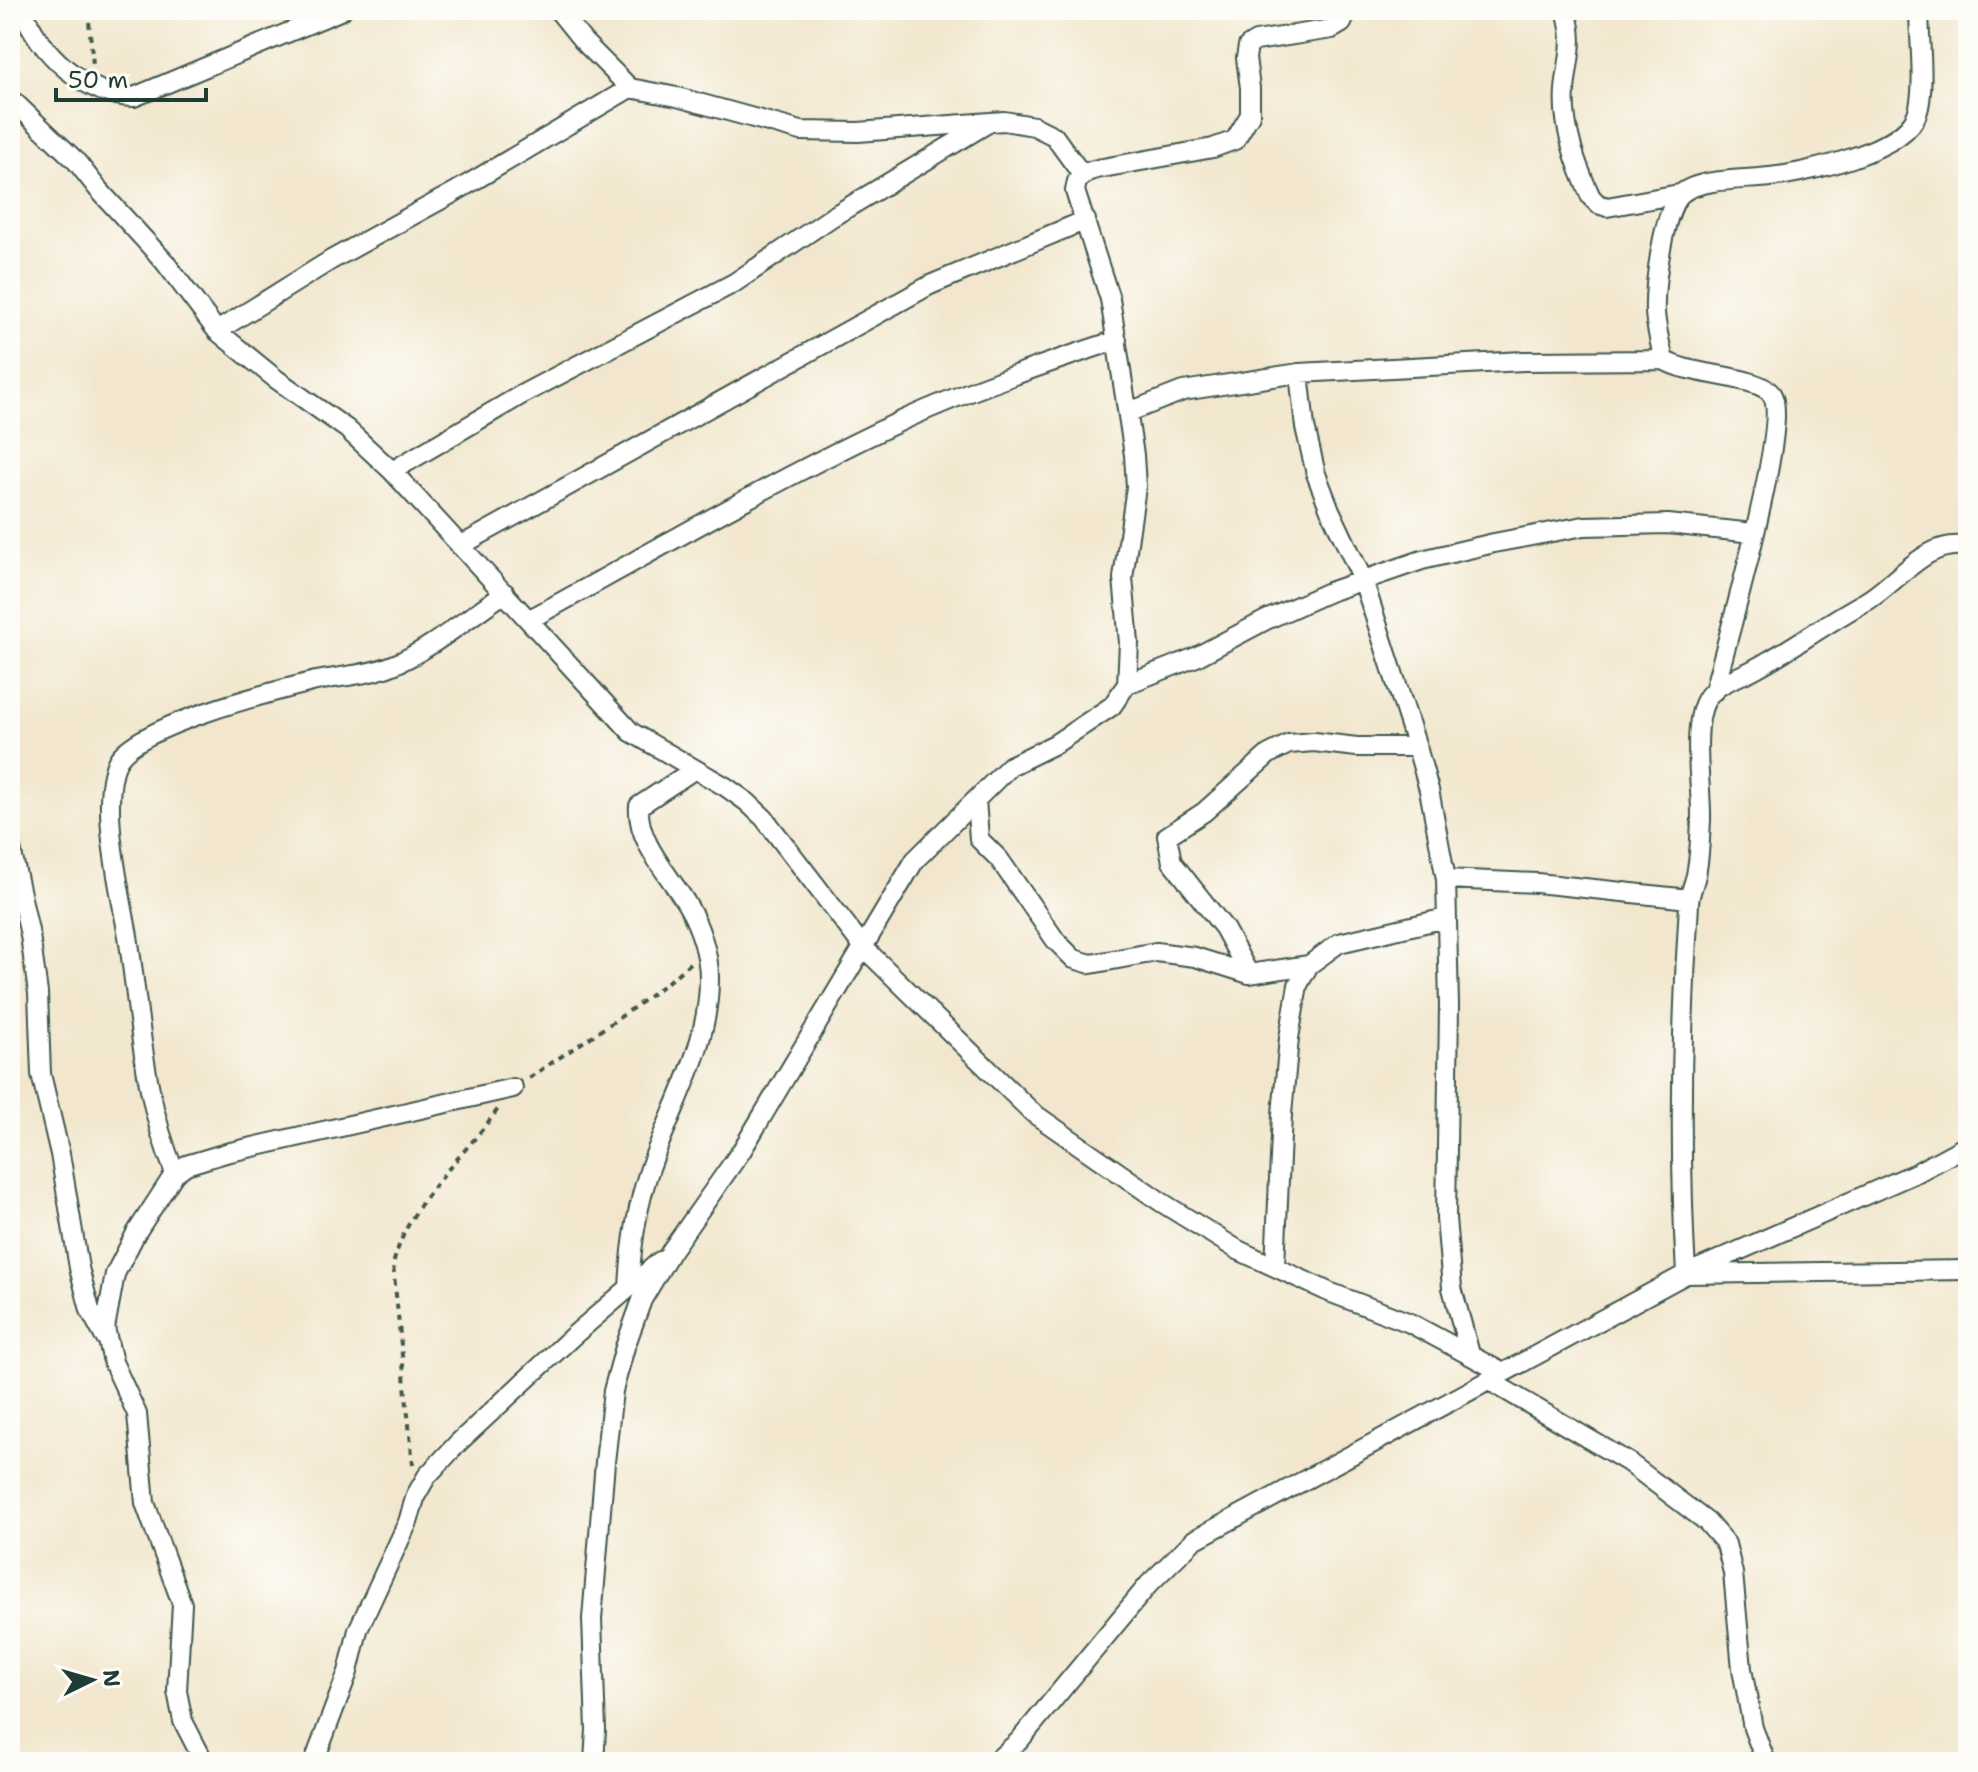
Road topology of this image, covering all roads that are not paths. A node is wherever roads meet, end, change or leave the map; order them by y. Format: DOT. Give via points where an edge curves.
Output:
graph roads {
  1 [pos="23,10"];
  2 [pos="342,10"];
  3 [pos="558,10"];
  4 [pos="1348,10"];
  5 [pos="1566,10"];
  6 [pos="1919,10"];
  7 [pos="630,88"];
  8 [pos="10,98"];
  9 [pos="988,123"];
  10 [pos="1083,176"];
  11 [pos="1679,194"];
  12 [pos="1086,220"];
  13 [pos="217,331"];
  14 [pos="1117,340"];
  15 [pos="1664,360"];
  16 [pos="1299,373"];
  17 [pos="1129,412"];
  18 [pos="392,471"];
  19 [pos="1753,533"];
  20 [pos="460,546"];
  21 [pos="1968,547"];
  22 [pos="1363,580"];
  23 [pos="505,593"];
  24 [pos="530,619"];
  25 [pos="1127,684"];
  26 [pos="1714,691"];
  27 [pos="1417,747"];
  28 [pos="695,769"];
  29 [pos="976,800"];
  30 [pos="10,844"];
  31 [pos="1446,879"];
  32 [pos="1689,899"];
  33 [pos="1446,918"];
  34 [pos="864,948"];
  35 [pos="1309,965"];
  36 [pos="1249,974"];
  37 [pos="513,1088"];
  38 [pos="1968,1145"];
  39 [pos="175,1173"];
  40 [pos="671,1251"];
  41 [pos="1275,1266"];
  42 [pos="1968,1270"];
  43 [pos="1686,1274"];
  44 [pos="629,1288"];
  45 [pos="107,1342"];
  46 [pos="1470,1354"];
  47 [pos="1496,1377"];
  48 [pos="201,1762"];
  49 [pos="314,1762"];
  50 [pos="594,1762"];
  51 [pos="995,1762"];
  52 [pos="1766,1762"];
  1 -- 2 [label="street" via="45,47 93,87 116,96 141,95"];
  3 -- 7 [label="street"];
  4 -- 10 [label="street" via="1332,29 1248,46 1250,115 1235,140"];
  5 -- 11 [label="street" via="1572,53 1566,124 1591,197 1607,207"];
  6 -- 11 [label="street" via="1917,115 1895,139 1815,169 1695,185"];
  7 -- 9 [label="street" via="801,131"];
  7 -- 13 [label="street"];
  8 -- 13 [label="street" via="76,161"];
  9 -- 10 [label="street" via="1034,126 1054,136"];
  9 -- 18 [label="street" via="842,210 734,283 548,380"];
  10 -- 12 [label="street" via="1075,191"];
  11 -- 15 [label="street" via="1656,282 1655,313"];
  12 -- 14 [label="street"];
  12 -- 20 [label="street" via="930,285"];
  13 -- 18 [label="street" via="347,429"];
  14 -- 17 [label="street"];
  14 -- 24 [label="street" via="900,421"];
  15 -- 16 [label="street" via="1523,361"];
  15 -- 19 [label="street" via="1763,386 1773,395 1772,452"];
  16 -- 17 [label="street" via="1183,391"];
  16 -- 22 [label="street" via="1316,474"];
  17 -- 25 [label="street" via="1136,487 1123,578"];
  18 -- 20 [label="street"];
  19 -- 22 [label="street" via="1668,524 1584,526 1436,557"];
  19 -- 26 [label="street"];
  20 -- 23 [label="street"];
  21 -- 26 [label="street" via="1942,547 1875,596"];
  22 -- 25 [label="street"];
  22 -- 27 [label="street"];
  23 -- 24 [label="street"];
  23 -- 39 [label="street" via="391,666 316,681 188,719 144,736 121,754 112,780 114,854 149,1092"];
  24 -- 28 [label="street" via="631,732"];
  25 -- 29 [label="street" via="1112,706 1010,766"];
  26 -- 32 [label="street" via="1705,701 1698,736 1701,820"];
  27 -- 31 [label="street"];
  27 -- 36 [label="street" via="1289,744 1269,754 1204,812 1167,836 1172,862 1224,928"];
  28 -- 34 [label="street" via="764,818"];
  28 -- 44 [label="street" via="639,806 645,839 690,909 705,950 709,996 702,1041 649,1169"];
  29 -- 34 [label="street" via="915,860"];
  29 -- 36 [label="street" via="979,839 1074,959 1102,964 1156,952 1195,957"];
  30 -- 45 [label="street" via="38,993 41,1074 79,1268 90,1310"];
  31 -- 32 [label="street"];
  31 -- 33 [label="street"];
  32 -- 43 [label="street" via="1680,1175"];
  33 -- 35 [label="street" via="1339,943"];
  33 -- 46 [label="street" via="1446,1218 1452,1288"];
  34 -- 40 [label="street" via="742,1150"];
  34 -- 41 [label="street" via="1033,1113 1161,1202 1238,1250"];
  35 -- 36 [label="street"];
  35 -- 41 [label="street" via="1298,985 1289,1038"];
  37 -- 39 [label="street" via="226,1153"];
  38 -- 43 [label="street"];
  39 -- 45 [label="street" via="115,1274 106,1315"];
  40 -- 44 [label="street"];
  40 -- 50 [label="street" via="642,1300 613,1391 592,1619"];
  41 -- 46 [label="street"];
  42 -- 43 [label="street"];
  43 -- 47 [label="street"];
  44 -- 49 [label="street" via="442,1458 416,1495 358,1630"];
  45 -- 48 [label="street" via="137,1414 145,1503 182,1604 177,1691"];
  46 -- 47 [label="street"];
  47 -- 51 [label="street" via="1194,1540 1149,1584 1019,1741"];
  47 -- 52 [label="street" via="1628,1462 1707,1522 1726,1544 1750,1713"];
}
